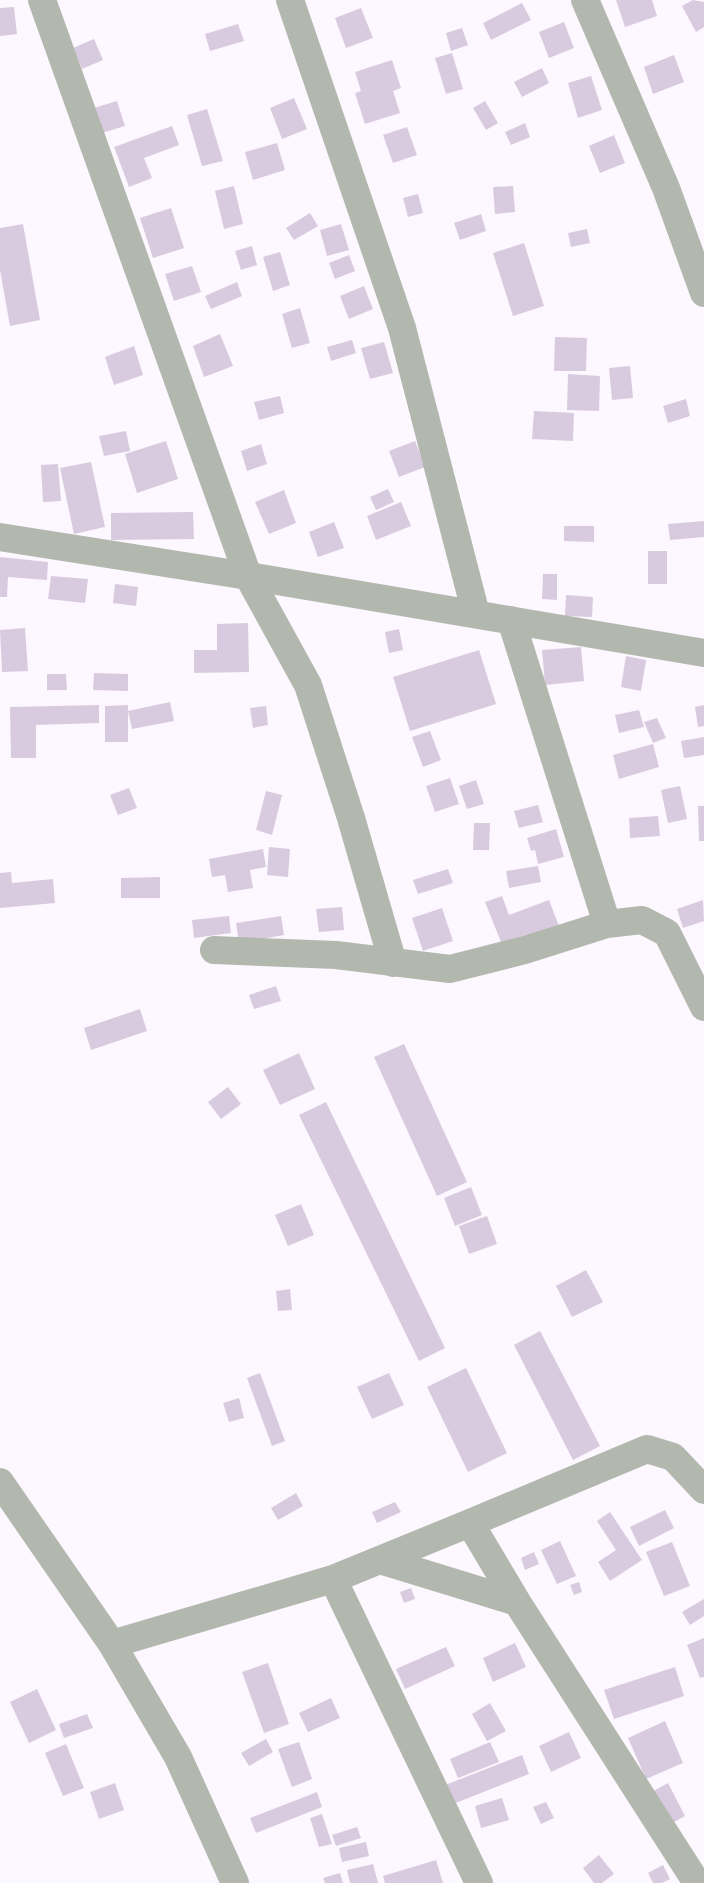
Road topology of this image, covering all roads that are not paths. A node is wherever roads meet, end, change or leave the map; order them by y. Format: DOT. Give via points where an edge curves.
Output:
graph roads {
  1 [pos="42,0"];
  2 [pos="290,0"];
  3 [pos="585,0"];
  4 [pos="704,293"];
  5 [pos="0,537"];
  6 [pos="248,576"];
  7 [pos="476,614"];
  8 [pos="511,620"];
  9 [pos="704,653"];
  10 [pos="607,924"];
  11 [pos="214,950"];
  12 [pos="392,963"];
  13 [pos="704,1007"];
  14 [pos="0,1482"];
  15 [pos="704,1490"];
  16 [pos="470,1523"];
  17 [pos="380,1560"];
  18 [pos="334,1578"];
  19 [pos="517,1602"];
  20 [pos="112,1644"];
  21 [pos="235,1883"];
  22 [pos="479,1883"];
  23 [pos="697,1883"];
  1 -- 6 [label="street"];
  2 -- 7 [label="street" via="402,328"];
  3 -- 4 [label="street" via="666,188"];
  5 -- 6 [label="street"];
  6 -- 7 [label="street"];
  6 -- 12 [label="street" via="308,685 351,818"];
  7 -- 8 [label="street"];
  8 -- 9 [label="street"];
  8 -- 10 [label="street"];
  10 -- 12 [label="street" via="450,969"];
  10 -- 13 [label="street" via="642,920 667,933"];
  11 -- 12 [label="street" via="336,955"];
  14 -- 20 [label="street"];
  15 -- 16 [label="street" via="673,1456 646,1449"];
  16 -- 17 [label="street"];
  16 -- 19 [label="street"];
  17 -- 18 [label="street"];
  17 -- 19 [label="street"];
  18 -- 20 [label="street"];
  18 -- 22 [label="street"];
  19 -- 23 [label="street"];
  20 -- 21 [label="street" via="178,1756"];
}
